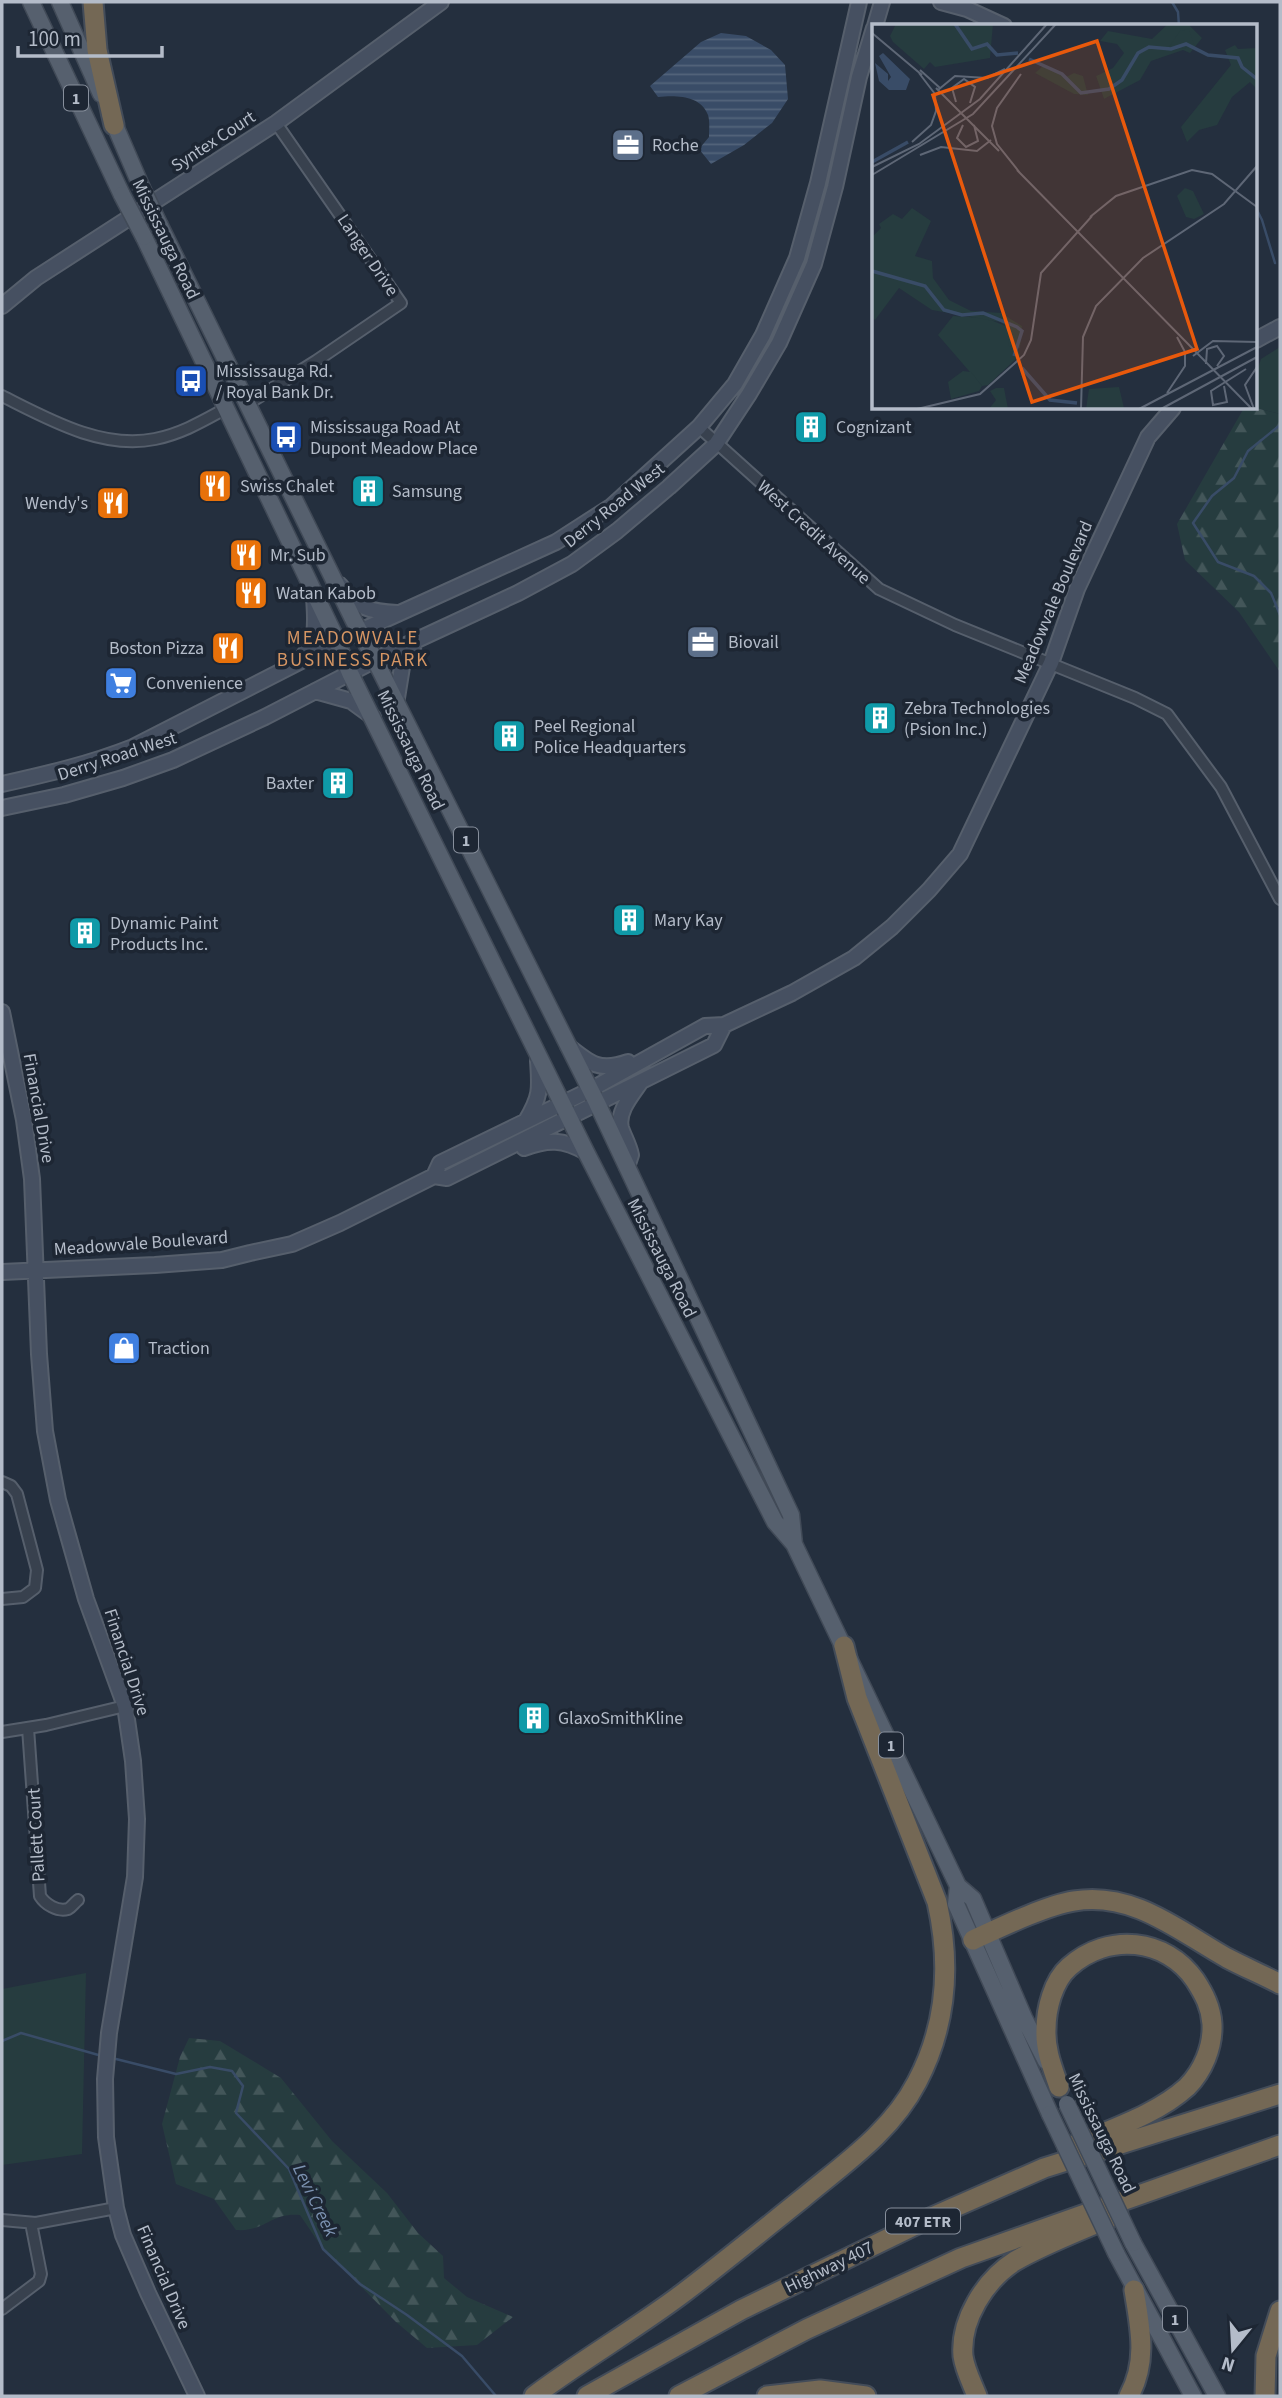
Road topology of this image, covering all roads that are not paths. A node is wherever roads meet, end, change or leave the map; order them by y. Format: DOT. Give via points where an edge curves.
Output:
graph roads {
  1 [pos="31,2"];
  2 [pos="60,2"];
  3 [pos="93,2"];
  4 [pos="441,2"];
  5 [pos="859,2"];
  6 [pos="882,2"];
  7 [pos="941,2"];
  8 [pos="876,24"];
  9 [pos="1000,24"];
  10 [pos="872,36"];
  11 [pos="276,123"];
  12 [pos="114,125"];
  13 [pos="2,306"];
  14 [pos="1280,327"];
  15 [pos="1258,339"];
  16 [pos="2,396"];
  17 [pos="246,405"];
  18 [pos="225,409"];
  19 [pos="1171,410"];
  20 [pos="699,427"];
  21 [pos="716,444"];
  22 [pos="329,569"];
  23 [pos="314,594"];
  24 [pos="402,613"];
  25 [pos="359,631"];
  26 [pos="417,639"];
  27 [pos="338,643"];
  28 [pos="301,660"];
  29 [pos="375,660"];
  30 [pos="1051,663"];
  31 [pos="350,673"];
  32 [pos="315,691"];
  33 [pos="396,704"];
  34 [pos="374,719"];
  35 [pos="2,784"];
  36 [pos="2,808"];
  37 [pos="1280,899"];
  38 [pos="2,1012"];
  39 [pos="724,1025"];
  40 [pos="568,1046"];
  41 [pos="538,1055"];
  42 [pos="643,1061"];
  43 [pos="640,1082"];
  44 [pos="594,1097"];
  45 [pos="566,1109"];
  46 [pos="525,1122"];
  47 [pos="505,1149"];
  48 [pos="586,1152"];
  49 [pos="627,1167"];
  50 [pos="434,1176"];
  51 [pos="36,1270"];
  52 [pos="2,1272"];
  53 [pos="2,1482"];
  54 [pos="794,1544"];
  55 [pos="2,1599"];
  56 [pos="844,1646"];
  57 [pos="125,1706"];
  58 [pos="28,1728"];
  59 [pos="2,1732"];
  60 [pos="78,1900"];
  61 [pos="981,1937"];
  62 [pos="1280,1984"];
  63 [pos="1280,2094"];
  64 [pos="1063,2095"];
  65 [pos="1280,2145"];
  66 [pos="1044,2168"];
  67 [pos="1161,2186"];
  68 [pos="116,2208"];
  69 [pos="2,2220"];
  70 [pos="31,2223"];
  71 [pos="1134,2290"];
  72 [pos="2,2309"];
  73 [pos="1280,2311"];
  74 [pos="197,2396"];
  75 [pos="534,2396"];
  76 [pos="587,2396"];
  77 [pos="679,2396"];
  78 [pos="767,2396"];
  79 [pos="866,2396"];
  80 [pos="977,2396"];
  81 [pos="1129,2396"];
  82 [pos="1193,2396"];
  83 [pos="1217,2396"];
  84 [pos="1265,2396"];
  1 -- 18 [label="main road, Mississauga Road / 1, bridge"];
  2 -- 12 [label="main road, Mississauga Road / 1"];
  3 -- 12 [label="highway" via="97,51"];
  4 -- 11 [label="main road, Syntex Court"];
  5 -- 20 [label="main road, Derry Road West" via="797,258 741,374"];
  6 -- 8 [label="main road, Derry Road West"];
  7 -- 9 [label="main road"];
  10 -- 21 [label="main road, Derry Road West" via="814,264 779,343"];
  11 -- 13 [label="main road, Syntex Court" via="36,278"];
  11 -- 17 [label="street, Langer Drive" via="401,303"];
  12 -- 17 [label="main road, Mississauga Road / 1, bridge"];
  14 -- 15 [label="main road"];
  16 -- 18 [label="street" via="57,424 120,440 167,436"];
  17 -- 22 [label="main road, Mississauga Road / 1"];
  18 -- 23 [label="main road, Mississauga Road / 1"];
  19 -- 30 [label="main road, Meadowvale Boulevard" via="1148,437 1077,589"];
  20 -- 21 [label="street, West Credit Avenue"];
  20 -- 24 [label="main road, Derry Road West" via="612,506 556,542"];
  21 -- 26 [label="main road, Derry Road West" via="572,564"];
  21 -- 30 [label="street, West Credit Avenue" via="870,584 897,600"];
  22 -- 24 [label="main road" via="362,608"];
  22 -- 25 [label="main road, Mississauga Road / 1"];
  23 -- 27 [label="main road, Mississauga Road / 1"];
  23 -- 28 [label="main road" via="316,632"];
  24 -- 25 [label="main road, Derry Road West"];
  25 -- 27 [label="main road, Derry Road West"];
  25 -- 29 [label="main road, Mississauga Road / 1"];
  26 -- 29 [label="main road, Derry Road West"];
  26 -- 33 [label="main road" via="402,667"];
  27 -- 28 [label="main road, Derry Road West"];
  27 -- 31 [label="main road, Mississauga Road / 1"];
  28 -- 35 [label="main road, Derry Road West" via="133,747 59,772"];
  29 -- 31 [label="main road, Derry Road West"];
  29 -- 33 [label="main road, Mississauga Road / 1"];
  30 -- 37 [label="street, West Credit Avenue" via="1167,714 1221,787"];
  30 -- 39 [label="main road, Meadowvale Boulevard" via="960,854 929,890 854,958"];
  31 -- 32 [label="main road, Derry Road West"];
  31 -- 34 [label="main road, Mississauga Road / 1"];
  32 -- 34 [label="main road" via="351,701"];
  32 -- 36 [label="main road, Derry Road West" via="173,760 76,792"];
  33 -- 40 [label="main road, Mississauga Road / 1"];
  34 -- 41 [label="main road, Mississauga Road / 1"];
  38 -- 51 [label="main road, Financial Drive" via="32,1179"];
  39 -- 42 [label="main road, Meadowvale Boulevard" via="705,1026"];
  39 -- 43 [label="main road, Meadowvale Boulevard" via="715,1045"];
  40 -- 42 [label="main road" via="586,1061 603,1067"];
  40 -- 44 [label="main road, Mississauga Road / 1"];
  41 -- 45 [label="main road, Mississauga Road / 1"];
  41 -- 46 [label="main road" via="540,1094"];
  42 -- 44 [label="main road, Meadowvale Boulevard"];
  43 -- 44 [label="main road, Meadowvale Boulevard"];
  43 -- 49 [label="main road" via="621,1117 631,1155"];
  44 -- 45 [label="main road, Meadowvale Boulevard"];
  44 -- 49 [label="main road, Mississauga Road / 1"];
  45 -- 46 [label="main road, Meadowvale Boulevard"];
  45 -- 47 [label="main road, Meadowvale Boulevard"];
  45 -- 48 [label="main road, Mississauga Road / 1"];
  46 -- 50 [label="main road, Meadowvale Boulevard" via="440,1163"];
  47 -- 48 [label="main road" via="557,1140"];
  47 -- 50 [label="main road, Meadowvale Boulevard" via="447,1178"];
  48 -- 54 [label="main road, Mississauga Road / 1" via="775,1522"];
  49 -- 54 [label="main road, Mississauga Road / 1" via="791,1515"];
  50 -- 51 [label="main road, Meadowvale Boulevard" via="292,1244 222,1260"];
  51 -- 52 [label="main road, Meadowvale Boulevard"];
  51 -- 57 [label="main road, Financial Drive" via="44,1419 58,1500 86,1599"];
  53 -- 55 [label="street" via="17,1494 37,1570 35,1588 23,1597"];
  54 -- 56 [label="main road, Mississauga Road / 1"];
  56 -- 61 [label="main road, Mississauga Road / 1" via="958,1886 973,1899"];
  56 -- 75 [label="highway" via="857,1698 937,1902 946,1982 934,2044 897,2113 858,2155 681,2294"];
  57 -- 58 [label="street"];
  57 -- 68 [label="main road, Financial Drive" via="137,1844 104,2080"];
  58 -- 59 [label="street"];
  58 -- 60 [label="street, Pallett Court" via="40,1896 46,1905 58,1909 68,1909"];
  61 -- 62 [label="highway" via="1073,1900 1122,1902 1176,1926"];
  61 -- 64 [label="main road, Mississauga Road / 1"];
  61 -- 71 [label="main road, Mississauga Road / 1, bridge" via="1050,2114"];
  63 -- 66 [label="highway, Highway 407 / 407 ETR"];
  64 -- 66 [label="highway" via="1048,2052 1046,2030 1050,1999 1068,1967 1092,1951 1123,1944 1168,1953 1187,1969 1211,2013 1211,2043 1196,2076 1158,2108 1065,2149"];
  64 -- 83 [label="main road, Mississauga Road / 1, bridge" via="1133,2243"];
  65 -- 67 [label="highway, 407 ETR"];
  66 -- 76 [label="highway, Highway 407 / 407 ETR" via="741,2310"];
  67 -- 77 [label="highway, 407 ETR" via="961,2258 807,2329"];
  67 -- 80 [label="highway" via="1126,2210 1014,2262 981,2295 965,2331 963,2355"];
  68 -- 70 [label="street"];
  68 -- 74 [label="main road, Financial Drive" via="123,2235"];
  69 -- 70 [label="street"];
  70 -- 72 [label="street" via="41,2274 38,2284"];
  71 -- 81 [label="highway" via="1142,2359"];
  71 -- 82 [label="main road, Mississauga Road / 1"];
  73 -- 84 [label="highway" via="1266,2356"];
  78 -- 79 [label="highway" via="820,2390"];
}
